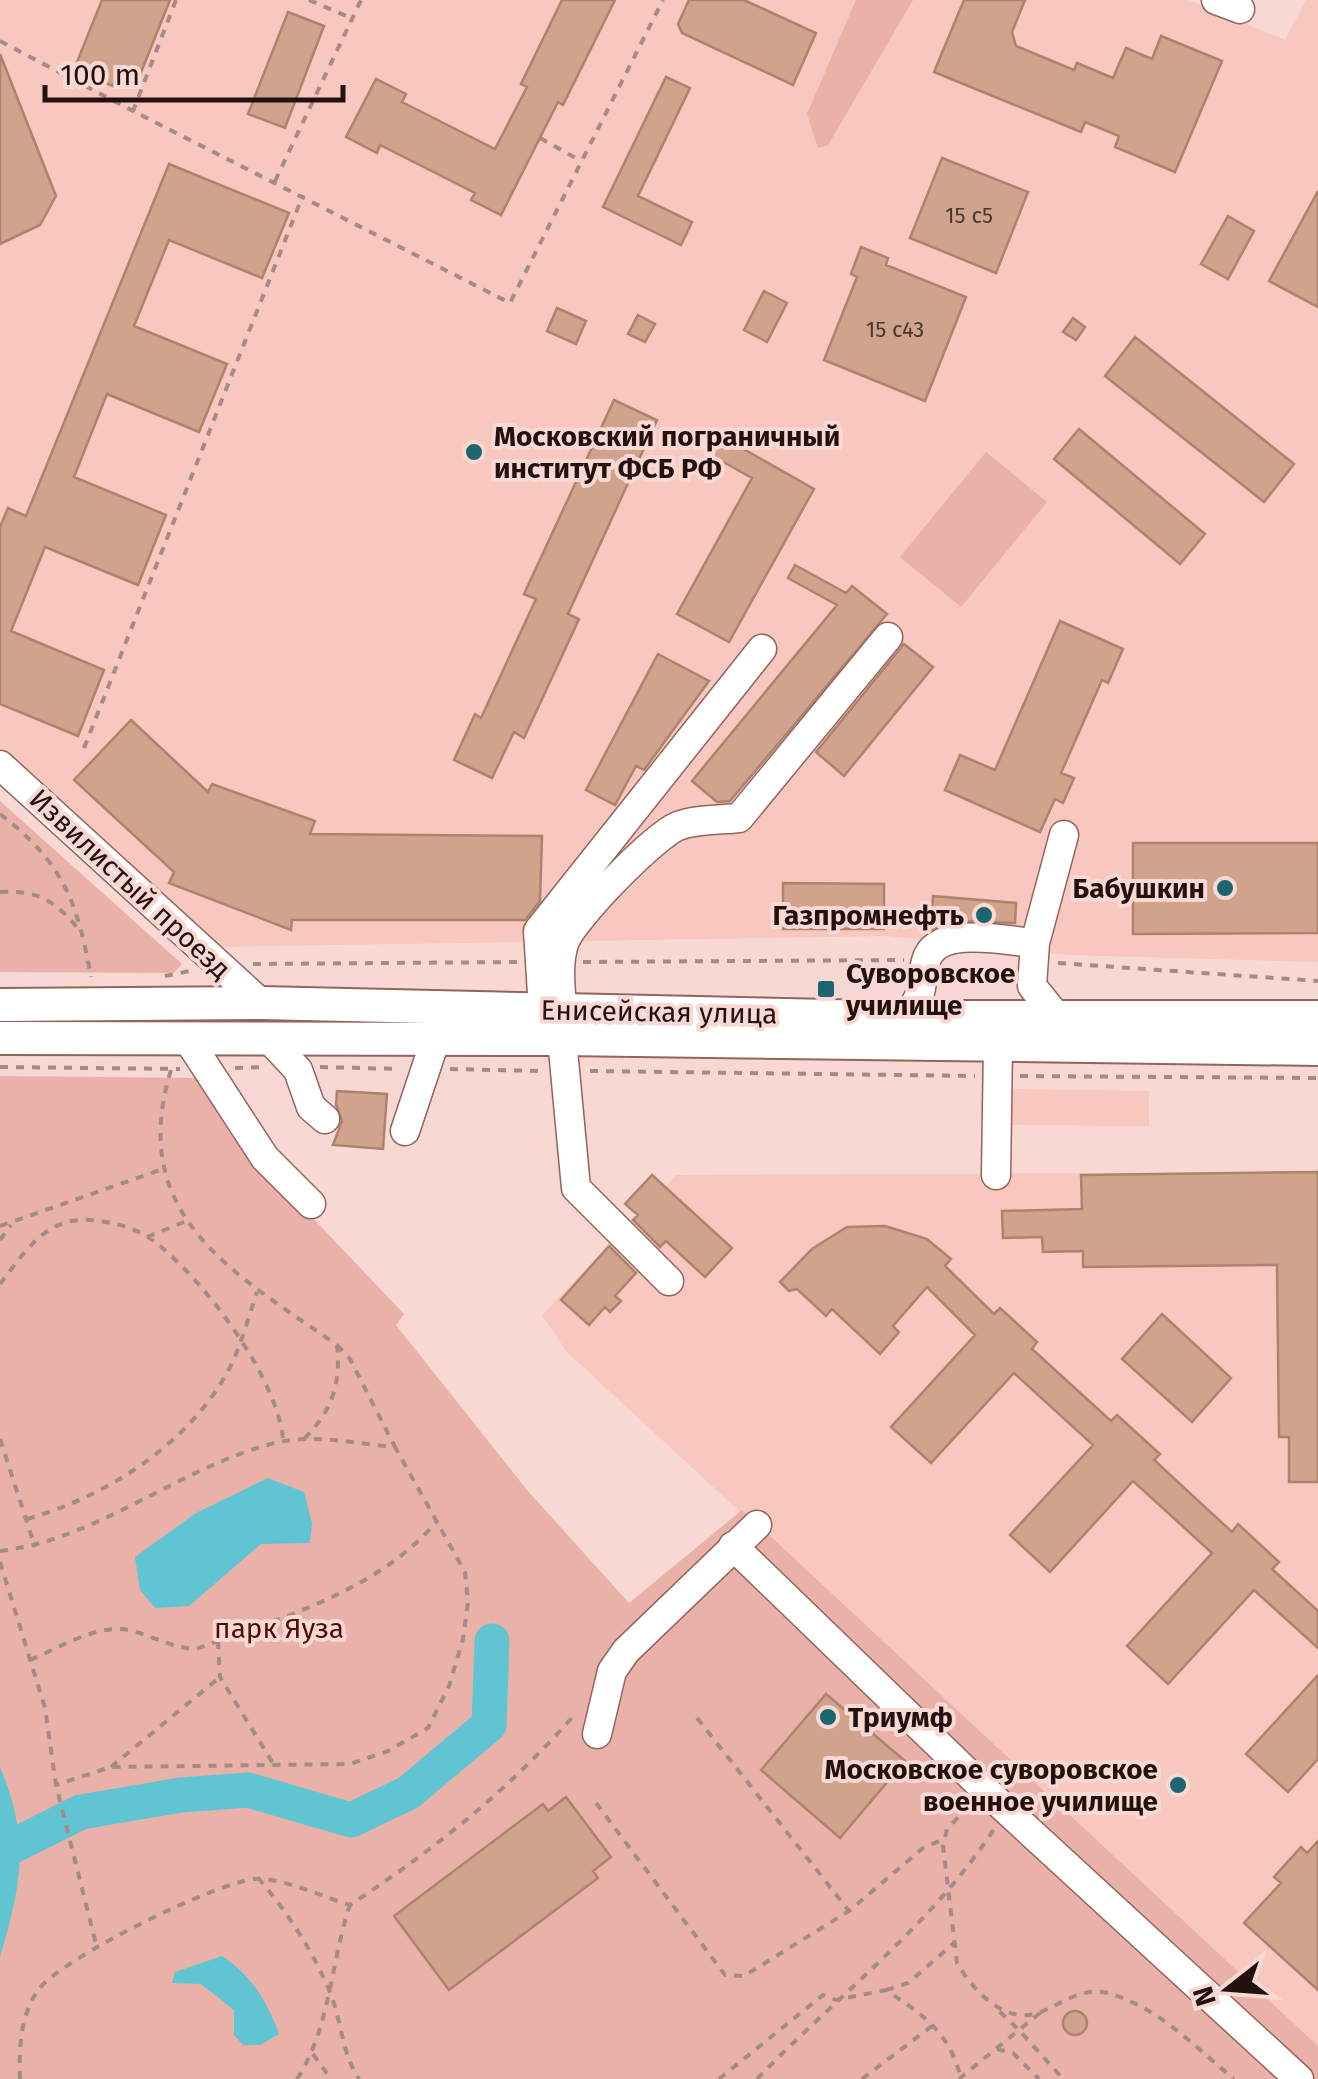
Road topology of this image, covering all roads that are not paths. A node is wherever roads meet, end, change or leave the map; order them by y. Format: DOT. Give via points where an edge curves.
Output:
graph roads {
  1 [pos="888,637"];
  2 [pos="762,650"];
  3 [pos="0,765"];
  4 [pos="1064,835"];
  5 [pos="1034,952"];
  6 [pos="260,1003"];
  7 [pos="0,1005"];
  8 [pos="904,1017"];
  9 [pos="1057,1017"];
  10 [pos="1318,1017"];
  11 [pos="557,1032"];
  12 [pos="0,1038"];
  13 [pos="187,1038"];
  14 [pos="268,1038"];
  15 [pos="1318,1049"];
  16 [pos="431,1054"];
  17 [pos="998,1061"];
  18 [pos="324,1119"];
  19 [pos="406,1131"];
  20 [pos="996,1175"];
  21 [pos="311,1204"];
  22 [pos="670,1281"];
  23 [pos="757,1525"];
  24 [pos="733,1546"];
  25 [pos="597,1734"];
  26 [pos="1299,2079"];
  1 -- 11 [label="street" via="739,818 679,826 646,848 576,925 561,962"];
  2 -- 11 [label="street" via="538,931"];
  3 -- 6 [label="street, Извилистый проезд"];
  4 -- 5 [label="street"];
  5 -- 8 [label="street" via="953,938 932,948 922,999"];
  5 -- 9 [label="street" via="1032,986"];
  6 -- 7 [label="main road, Енисейская улица"];
  6 -- 11 [label="main road, Енисейская улица"];
  8 -- 9 [label="main road, Енисейская улица"];
  8 -- 11 [label="main road, Енисейская улица"];
  9 -- 10 [label="main road, Енисейская улица"];
  11 -- 16 [label="main road, Енисейская улица"];
  11 -- 17 [label="main road, Енисейская улица"];
  11 -- 22 [label="street" via="576,1188"];
  12 -- 13 [label="main road, Енисейская улица"];
  13 -- 14 [label="main road, Енисейская улица"];
  13 -- 21 [label="street" via="265,1158"];
  14 -- 16 [label="main road, Енисейская улица"];
  14 -- 18 [label="street" via="295,1066 311,1107"];
  15 -- 17 [label="main road, Енисейская улица"];
  16 -- 19 [label="street"];
  17 -- 20 [label="street"];
  23 -- 24 [label="street"];
  24 -- 25 [label="street" via="626,1651 612,1671"];
  24 -- 26 [label="street"];
}
